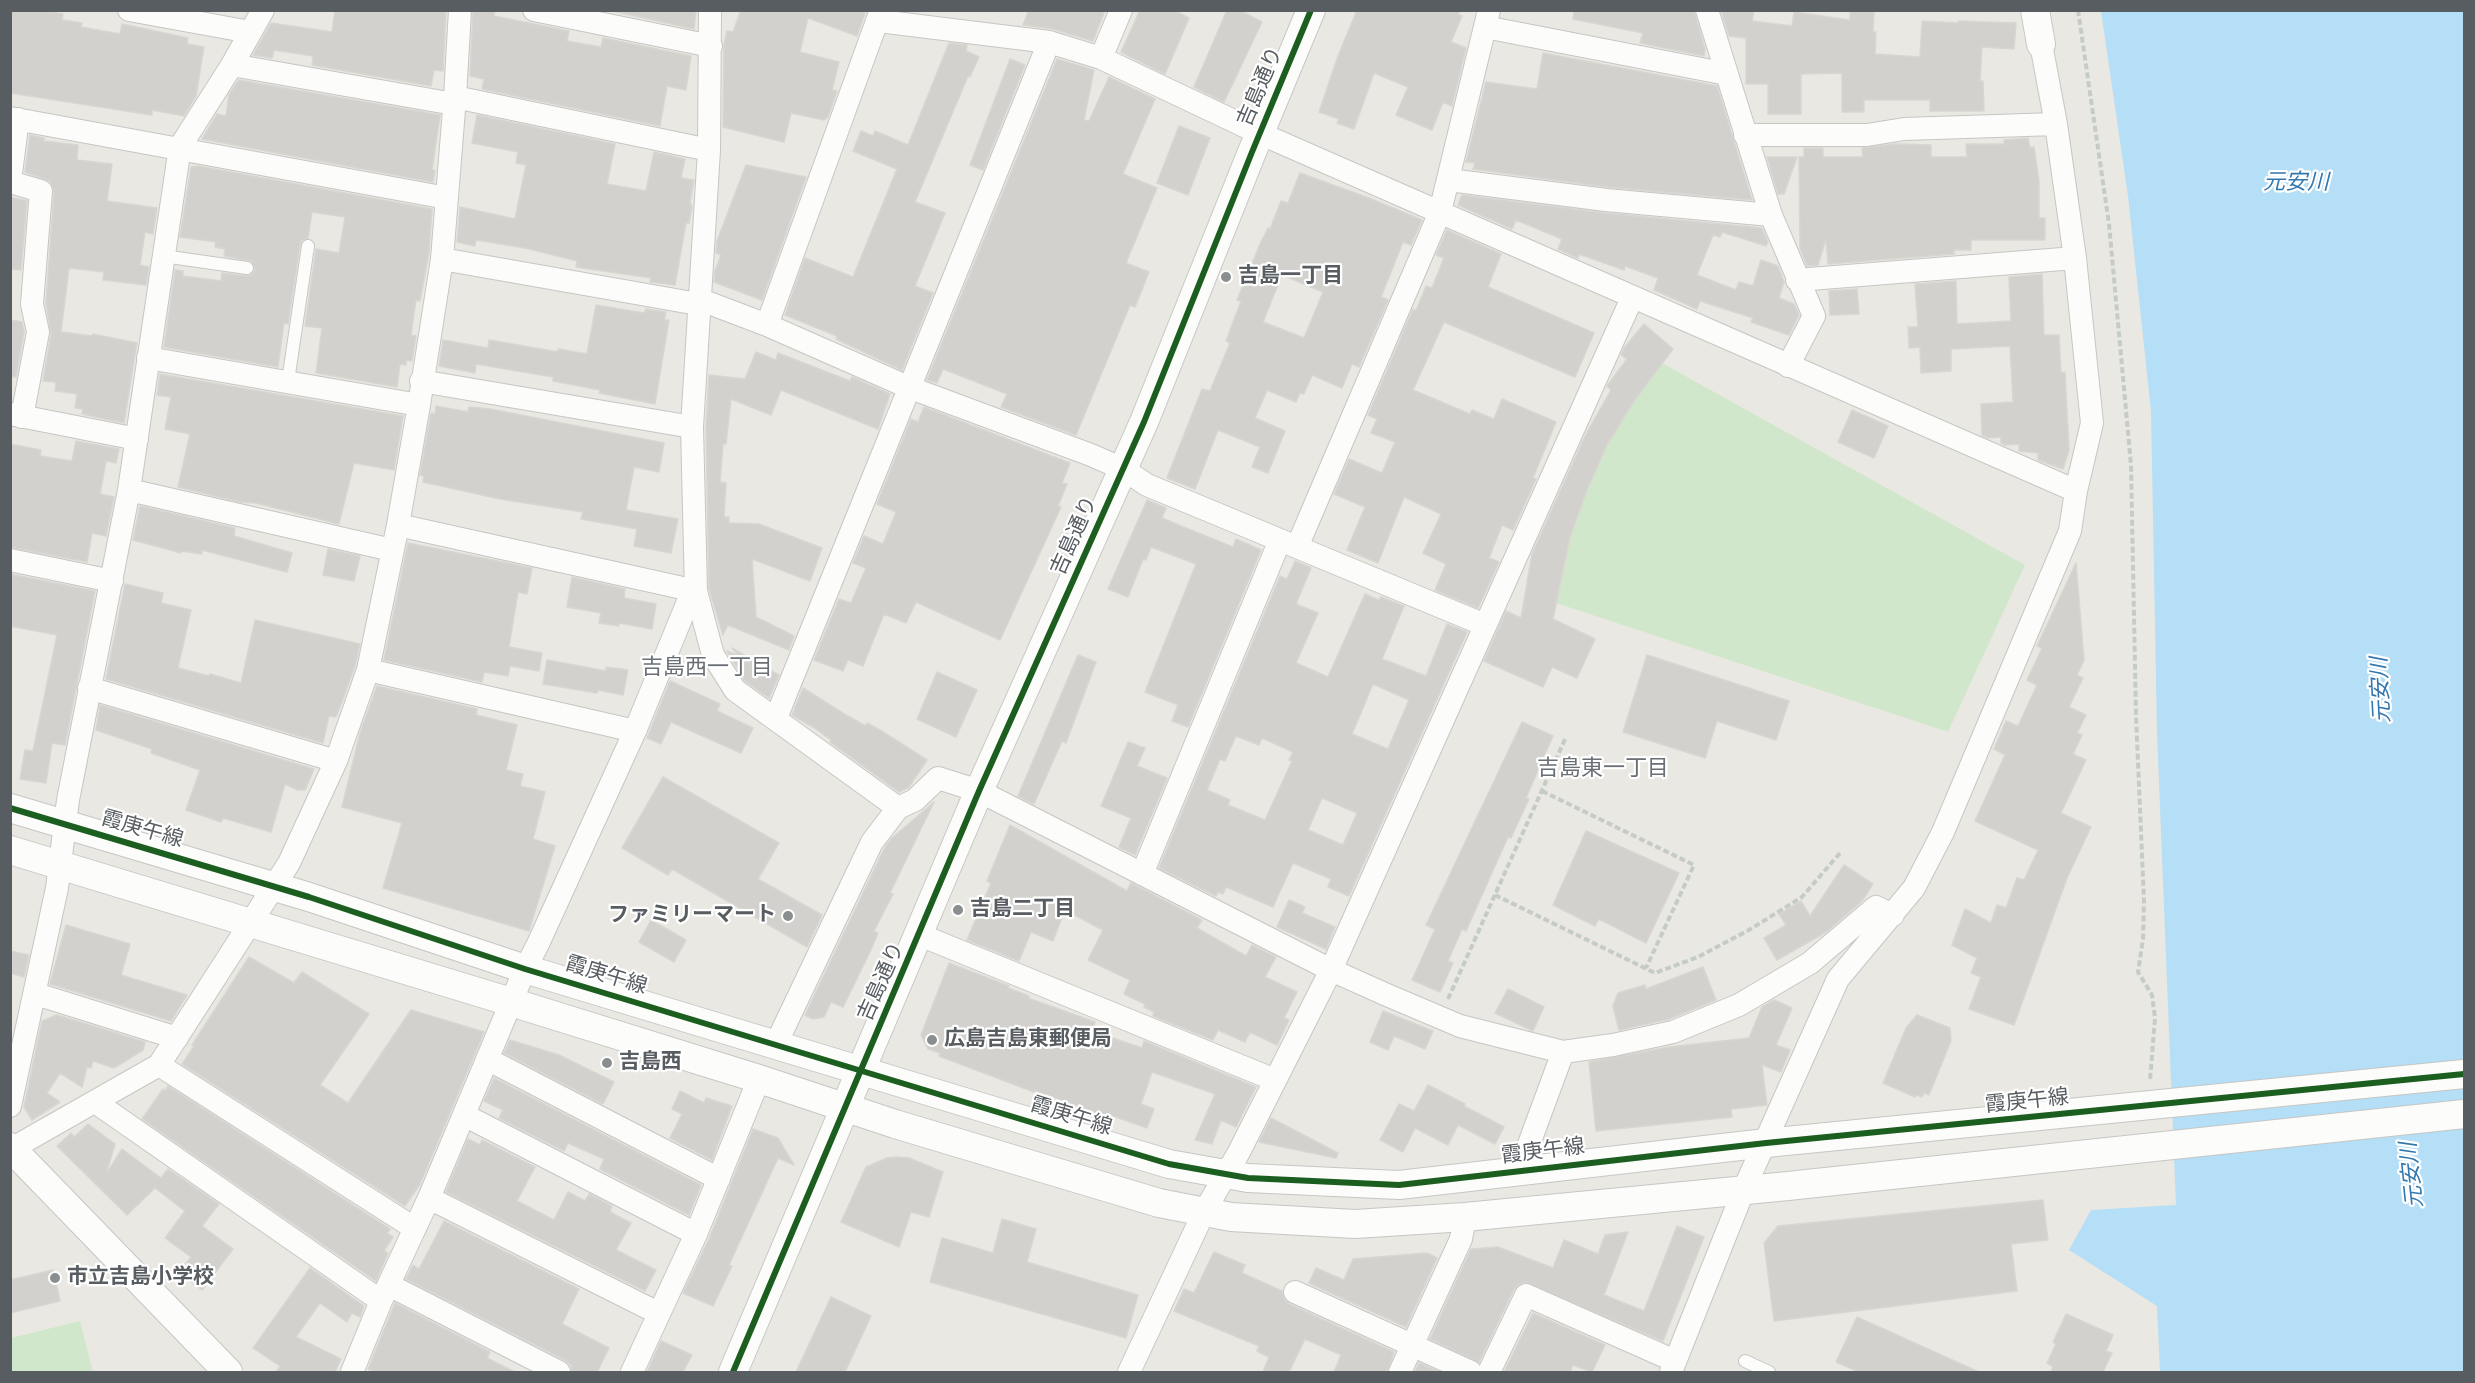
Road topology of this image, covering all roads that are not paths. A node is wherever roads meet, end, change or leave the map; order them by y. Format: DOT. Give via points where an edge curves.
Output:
graph roads {
  1 [pos="129,10"];
  2 [pos="263,10"];
  3 [pos="459,10"];
  4 [pos="534,10"];
  5 [pos="710,10"];
  6 [pos="1121,10"];
  7 [pos="1311,10"];
  8 [pos="1707,10"];
  9 [pos="2035,10"];
  10 [pos="880,16"];
  11 [pos="1487,19"];
  12 [pos="250,32"];
  13 [pos="1049,42"];
  14 [pos="2041,44"];
  15 [pos="711,46"];
  16 [pos="1101,58"];
  17 [pos="232,65"];
  18 [pos="1727,74"];
  19 [pos="455,101"];
  20 [pos="14,118"];
  21 [pos="2056,124"];
  22 [pos="1259,134"];
  23 [pos="1745,135"];
  24 [pos="180,147"];
  25 [pos="709,150"];
  26 [pos="1449,180"];
  27 [pos="10,182"];
  28 [pos="447,198"];
  29 [pos="1440,212"];
  30 [pos="1771,215"];
  31 [pos="308,246"];
  32 [pos="163,256"];
  33 [pos="2075,258"];
  34 [pos="442,259"];
  35 [pos="247,268"];
  36 [pos="1797,280"];
  37 [pos="1632,298"];
  38 [pos="698,304"];
  39 [pos="767,325"];
  40 [pos="148,358"];
  41 [pos="1788,366"];
  42 [pos="288,381"];
  43 [pos="421,381"];
  44 [pos="908,387"];
  45 [pos="419,405"];
  46 [pos="16,416"];
  47 [pos="692,427"];
  48 [pos="137,439"];
  49 [pos="1123,470"];
  50 [pos="129,490"];
  51 [pos="2076,490"];
  52 [pos="398,525"];
  53 [pos="1289,544"];
  54 [pos="392,550"];
  55 [pos="10,560"];
  56 [pos="112,581"];
  57 [pos="696,591"];
  58 [pos="1485,625"];
  59 [pos="368,670"];
  60 [pos="89,688"];
  61 [pos="776,718"];
  62 [pos="635,731"];
  63 [pos="336,761"];
  64 [pos="979,792"];
  65 [pos="10,808"];
  66 [pos="898,808"];
  67 [pos="64,824"];
  68 [pos="10,850"];
  69 [pos="60,864"];
  70 [pos="1142,874"];
  71 [pos="273,887"];
  72 [pos="1893,915"];
  73 [pos="251,924"];
  74 [pos="920,935"];
  75 [pos="525,969"];
  76 [pos="1331,970"];
  77 [pos="36,994"];
  78 [pos="511,1002"];
  79 [pos="177,1038"];
  80 [pos="776,1044"];
  81 [pos="1563,1052"];
  82 [pos="487,1059"];
  83 [pos="159,1065"];
  84 [pos="861,1071"];
  85 [pos="2464,1074"];
  86 [pos="759,1079"];
  87 [pos="1275,1080"];
  88 [pos="95,1102"];
  89 [pos="10,1106"];
  90 [pos="844,1109"];
  91 [pos="2464,1114"];
  92 [pos="464,1115"];
  93 [pos="1766,1143"];
  94 [pos="12,1148"];
  95 [pos="1519,1171"];
  96 [pos="1226,1175"];
  97 [pos="719,1179"];
  98 [pos="1744,1189"];
  99 [pos="429,1198"];
  100 [pos="1204,1212"];
  101 [pos="1465,1216"];
  102 [pos="414,1228"];
  103 [pos="696,1234"];
  104 [pos="1295,1292"];
  105 [pos="385,1293"];
  106 [pos="658,1313"];
  107 [pos="1413,1345"];
  108 [pos="1745,1361"];
  109 [pos="1673,1367"];
  110 [pos="228,1372"];
  111 [pos="352,1372"];
  112 [pos="559,1372"];
  113 [pos="632,1372"];
  114 [pos="733,1372"];
  115 [pos="1129,1372"];
  116 [pos="1400,1372"];
  117 [pos="1471,1372"];
  118 [pos="1489,1372"];
  119 [pos="1769,1372"];
  1 -- 12 [label="street"];
  2 -- 12 [label="street"];
  3 -- 19 [label="street"];
  4 -- 15 [label="street"];
  5 -- 15 [label="street"];
  6 -- 16 [label="street"];
  7 -- 22 [label="street, 吉島通り"];
  8 -- 18 [label="street"];
  9 -- 14 [label="street"];
  10 -- 13 [label="street"];
  10 -- 39 [label="street"];
  11 -- 18 [label="street"];
  11 -- 26 [label="street"];
  12 -- 17 [label="street"];
  13 -- 16 [label="street"];
  13 -- 44 [label="street"];
  14 -- 21 [label="street"];
  15 -- 25 [label="street"];
  16 -- 22 [label="street"];
  17 -- 19 [label="street"];
  17 -- 24 [label="street"];
  18 -- 23 [label="street"];
  19 -- 25 [label="street"];
  19 -- 28 [label="street"];
  20 -- 24 [label="street"];
  20 -- 27 [label="street"];
  21 -- 23 [label="street" via="1904,129 1867,135"];
  21 -- 33 [label="street"];
  22 -- 29 [label="street"];
  22 -- 49 [label="street, 吉島通り"];
  23 -- 30 [label="street"];
  24 -- 28 [label="street"];
  24 -- 32 [label="street"];
  25 -- 38 [label="street"];
  26 -- 29 [label="street"];
  26 -- 30 [label="street"];
  27 -- 46 [label="street" via="40,191 32,304 38,332"];
  28 -- 34 [label="street"];
  29 -- 37 [label="street"];
  29 -- 53 [label="street"];
  30 -- 36 [label="street"];
  31 -- 42 [label="lane"];
  32 -- 35 [label="lane"];
  32 -- 40 [label="street"];
  33 -- 36 [label="street"];
  33 -- 51 [label="street" via="2092,423"];
  34 -- 38 [label="street"];
  34 -- 43 [label="street"];
  36 -- 41 [label="street" via="1814,316"];
  37 -- 41 [label="street"];
  37 -- 58 [label="street"];
  38 -- 39 [label="street" via="709,303"];
  38 -- 47 [label="street"];
  39 -- 44 [label="street"];
  40 -- 42 [label="street"];
  40 -- 48 [label="street"];
  41 -- 51 [label="street"];
  42 -- 45 [label="street"];
  43 -- 45 [label="street"];
  43 -- 47 [label="street"];
  44 -- 49 [label="street"];
  44 -- 61 [label="street"];
  45 -- 52 [label="street"];
  46 -- 48 [label="street"];
  47 -- 57 [label="street"];
  48 -- 50 [label="street"];
  49 -- 53 [label="street" via="1147,485"];
  49 -- 64 [label="street, 吉島通り"];
  50 -- 54 [label="street"];
  50 -- 56 [label="street"];
  51 -- 72 [label="street" via="2070,531 1943,832 1914,888"];
  52 -- 54 [label="street"];
  52 -- 57 [label="street"];
  53 -- 58 [label="street"];
  53 -- 70 [label="street"];
  54 -- 59 [label="street"];
  55 -- 56 [label="street"];
  56 -- 60 [label="street"];
  57 -- 61 [label="street" via="713,655 735,690"];
  57 -- 62 [label="street" via="687,604"];
  58 -- 76 [label="street"];
  59 -- 62 [label="street"];
  59 -- 63 [label="street"];
  60 -- 63 [label="street"];
  60 -- 67 [label="street"];
  61 -- 66 [label="street"];
  62 -- 75 [label="street"];
  63 -- 71 [label="street"];
  64 -- 66 [label="street" via="938,778 915,800"];
  64 -- 70 [label="street"];
  64 -- 74 [label="street, 吉島通り"];
  65 -- 67 [label="street, 霞庚午線"];
  66 -- 80 [label="street" via="872,842"];
  67 -- 69 [label="street"];
  67 -- 71 [label="street, 霞庚午線"];
  68 -- 69 [label="street"];
  69 -- 73 [label="street"];
  69 -- 77 [label="street"];
  70 -- 76 [label="street"];
  71 -- 73 [label="street"];
  71 -- 75 [label="street, 霞庚午線"];
  72 -- 81 [label="street" via="1876,907 1810,963 1739,1005 1673,1032 1613,1046"];
  72 -- 93 [label="street" via="1838,980"];
  73 -- 78 [label="street"];
  73 -- 79 [label="street"];
  74 -- 84 [label="street, 吉島通り"];
  74 -- 87 [label="street"];
  75 -- 78 [label="street"];
  75 -- 80 [label="street, 霞庚午線"];
  76 -- 81 [label="street" via="1460,1026"];
  76 -- 87 [label="street"];
  77 -- 79 [label="street"];
  77 -- 89 [label="street"];
  78 -- 82 [label="street"];
  78 -- 86 [label="street"];
  79 -- 83 [label="street"];
  80 -- 84 [label="street, 霞庚午線"];
  81 -- 95 [label="street"];
  82 -- 92 [label="street"];
  82 -- 97 [label="street"];
  83 -- 88 [label="street"];
  83 -- 102 [label="street"];
  84 -- 90 [label="street, 吉島通り"];
  84 -- 96 [label="street, 霞庚午線" via="1169,1164"];
  85 -- 93 [label="street, 霞庚午線" via="2155,1096"];
  86 -- 90 [label="street"];
  86 -- 97 [label="street"];
  87 -- 96 [label="street"];
  88 -- 94 [label="street"];
  88 -- 105 [label="street"];
  90 -- 100 [label="street" via="1159,1203"];
  90 -- 114 [label="street, 吉島通り"];
  91 -- 98 [label="street"];
  92 -- 99 [label="street"];
  92 -- 103 [label="street"];
  93 -- 95 [label="street, 霞庚午線"];
  93 -- 98 [label="street"];
  94 -- 110 [label="street"];
  95 -- 96 [label="street, 霞庚午線" via="1399,1185"];
  96 -- 100 [label="street"];
  97 -- 103 [label="street"];
  98 -- 101 [label="street"];
  98 -- 109 [label="street"];
  99 -- 102 [label="street"];
  99 -- 106 [label="street"];
  100 -- 101 [label="street" via="1355,1224"];
  100 -- 115 [label="street"];
  101 -- 107 [label="street" via="1461,1239"];
  102 -- 105 [label="street"];
  103 -- 106 [label="street"];
  104 -- 107 [label="street"];
  105 -- 111 [label="street"];
  105 -- 112 [label="street"];
  106 -- 113 [label="street"];
  107 -- 116 [label="street"];
  107 -- 117 [label="street"];
  108 -- 119 [label="lane"];
  109 -- 118 [label="street" via="1526,1295"];
}
